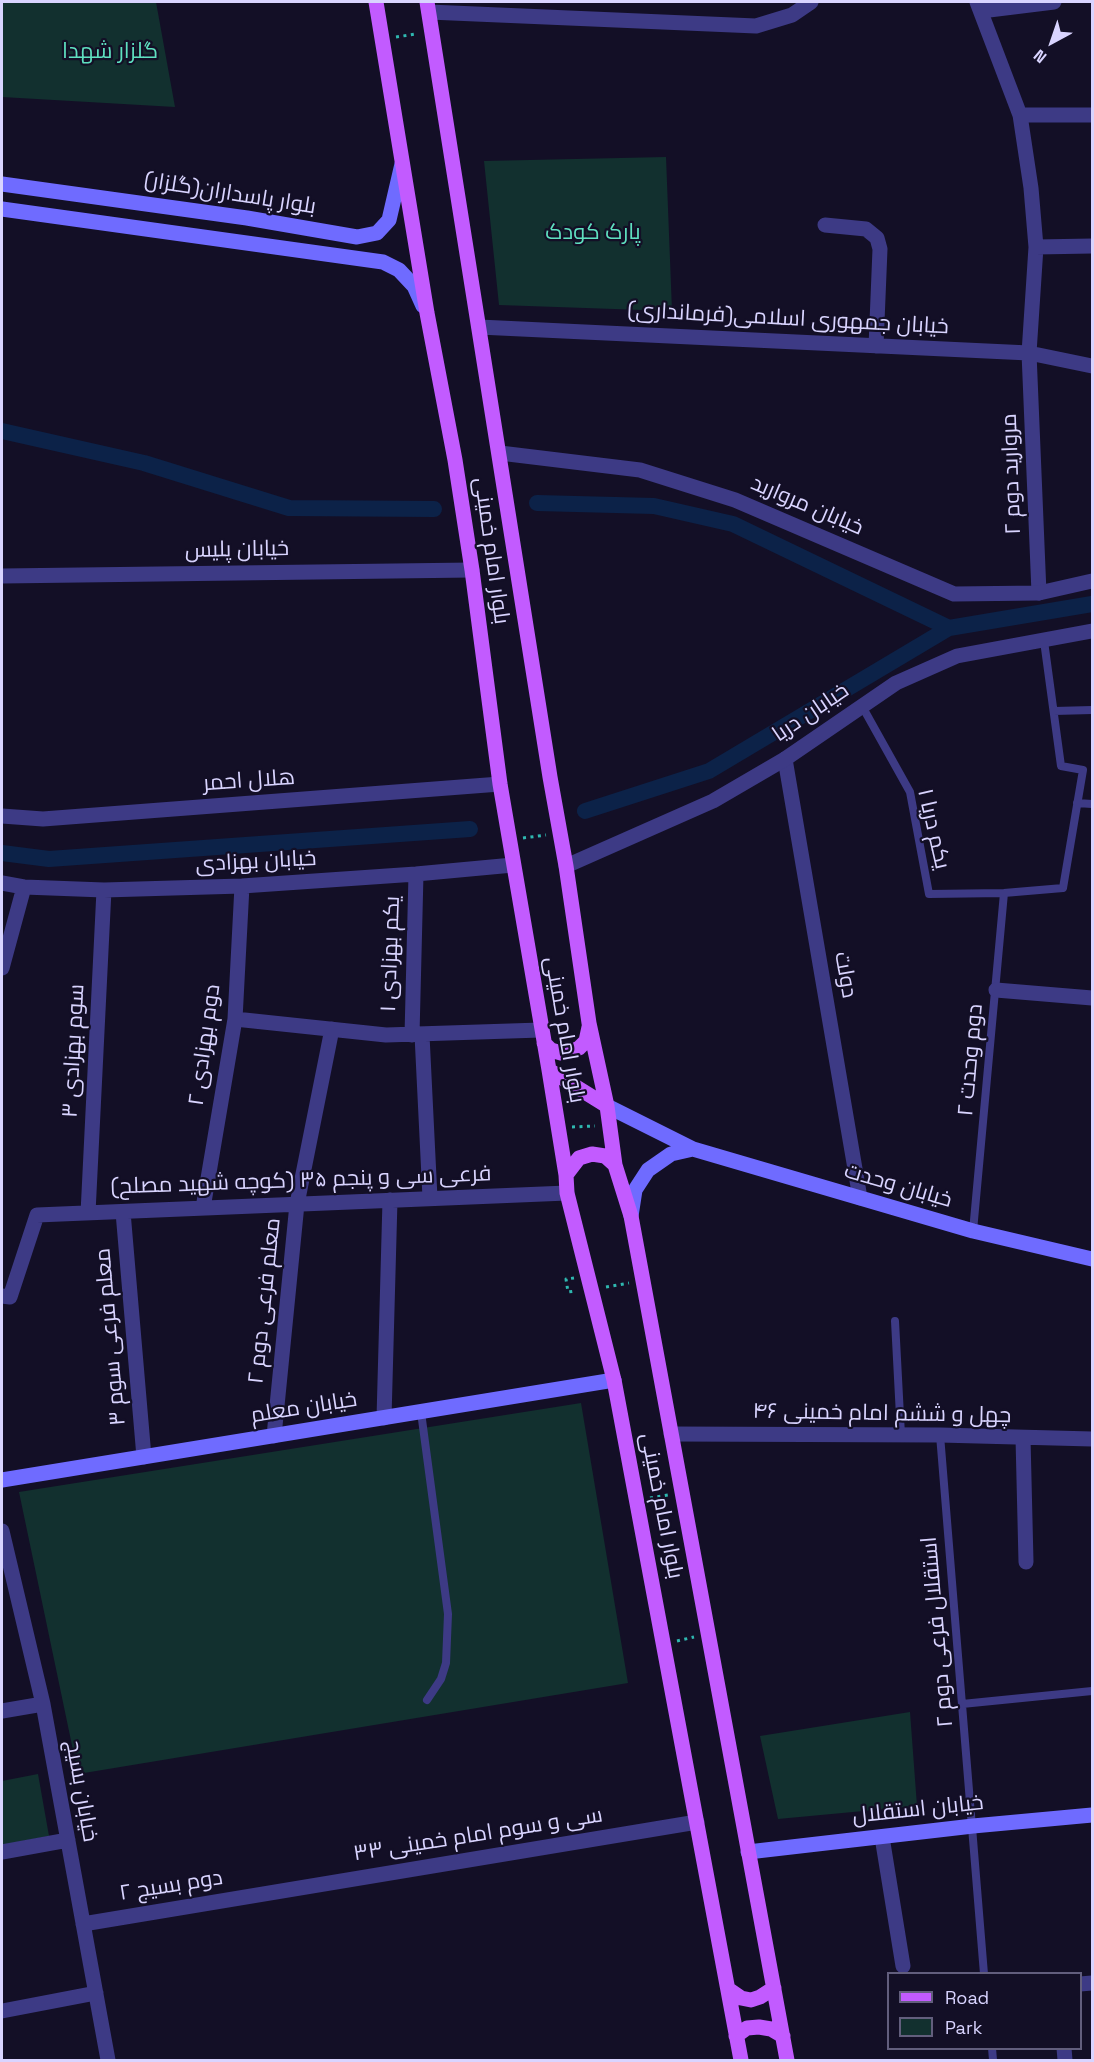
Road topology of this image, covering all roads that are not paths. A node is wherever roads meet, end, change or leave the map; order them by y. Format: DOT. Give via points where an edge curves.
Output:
graph roads {
  1 [pos="376,2"];
  2 [pos="812,2"];
  3 [pos="1054,2"];
  4 [pos="979,6"];
  5 [pos="428,7"];
  6 [pos="1020,115"];
  7 [pos="1092,115"];
  8 [pos="402,164"];
  9 [pos="2,184"];
  10 [pos="2,209"];
  11 [pos="247,218"];
  12 [pos="825,225"];
  13 [pos="246,242"];
  14 [pos="1092,246"];
  15 [pos="1036,248"];
  16 [pos="427,313"];
  17 [pos="479,327"];
  18 [pos="876,346"];
  19 [pos="1029,353"];
  20 [pos="1092,366"];
  21 [pos="500,453"];
  22 [pos="472,570"];
  23 [pos="2,576"];
  24 [pos="1092,582"];
  25 [pos="1039,593"];
  26 [pos="1092,631"];
  27 [pos="1044,641"];
  28 [pos="862,706"];
  29 [pos="1092,710"];
  30 [pos="1054,711"];
  31 [pos="785,759"];
  32 [pos="500,784"];
  33 [pos="1077,803"];
  34 [pos="1092,804"];
  35 [pos="2,816"];
  36 [pos="513,865"];
  37 [pos="566,866"];
  38 [pos="416,874"];
  39 [pos="2,883"];
  40 [pos="242,886"];
  41 [pos="24,887"];
  42 [pos="104,890"];
  43 [pos="1004,893"];
  44 [pos="2,968"];
  45 [pos="996,990"];
  46 [pos="1091,997"];
  47 [pos="235,1018"];
  48 [pos="589,1023"];
  49 [pos="332,1029"];
  50 [pos="417,1035"];
  51 [pos="543,1037"];
  52 [pos="549,1070"];
  53 [pos="607,1106"];
  54 [pos="693,1149"];
  55 [pos="615,1165"];
  56 [pos="566,1175"];
  57 [pos="567,1193"];
  58 [pos="430,1198"];
  59 [pos="860,1198"];
  60 [pos="390,1200"];
  61 [pos="297,1204"];
  62 [pos="203,1208"];
  63 [pos="123,1212"];
  64 [pos="88,1213"];
  65 [pos="631,1216"];
  66 [pos="973,1231"];
  67 [pos="1092,1259"];
  68 [pos="2,1296"];
  69 [pos="895,1321"];
  70 [pos="615,1380"];
  71 [pos="421,1412"];
  72 [pos="384,1418"];
  73 [pos="671,1434"];
  74 [pos="901,1435"];
  75 [pos="940,1435"];
  76 [pos="274,1436"];
  77 [pos="1023,1438"];
  78 [pos="1092,1439"];
  79 [pos="144,1458"];
  80 [pos="2,1480"];
  81 [pos="2,1531"];
  82 [pos="1026,1562"];
  83 [pos="1092,1691"];
  84 [pos="427,1700"];
  85 [pos="42,1704"];
  86 [pos="963,1704"];
  87 [pos="2,1712"];
  88 [pos="1092,1815"];
  89 [pos="697,1822"];
  90 [pos="973,1826"];
  91 [pos="882,1837"];
  92 [pos="68,1840"];
  93 [pos="2,1852"];
  94 [pos="748,1852"];
  95 [pos="267,1893"];
  96 [pos="83,1924"];
  97 [pos="903,1966"];
  98 [pos="984,1972"];
  99 [pos="774,1988"];
  100 [pos="728,1989"];
  101 [pos="96,1993"];
  102 [pos="2,2011"];
  103 [pos="736,2036"];
  104 [pos="783,2036"];
  105 [pos="108,2061"];
  106 [pos="741,2061"];
  107 [pos="787,2061"];
  1 -- 8 [label="main road, بلوار امام خمینی"];
  2 -- 5 [label="street" via="792,15 756,26"];
  3 -- 4 [label="street"];
  4 -- 6 [label="street, مروارید دوم ۲"];
  5 -- 17 [label="main road, بلوار امام خمینی"];
  6 -- 7 [label="street"];
  6 -- 15 [label="street, مروارید دوم ۲"];
  8 -- 11 [label="main road, بلوار پاسداران(گلزار)" via="389,220 377,233 357,237"];
  8 -- 16 [label="main road, بلوار امام خمینی"];
  9 -- 11 [label="main road, بلوار پاسداران(گلزار)"];
  10 -- 13 [label="main road, بلوار پاسداران(گلزار)"];
  11 -- 13 [label="main road"];
  12 -- 18 [label="street" via="866,229 877,238 880,249"];
  13 -- 16 [label="main road, بلوار پاسداران(گلزار)" via="383,262 399,270 414,286"];
  14 -- 15 [label="street"];
  15 -- 19 [label="street, مروارید دوم ۲"];
  16 -- 22 [label="main road, بلوار امام خمینی"];
  17 -- 18 [label="street, خیابان جمهوری اسلامی(فرمانداری)"];
  17 -- 21 [label="main road, بلوار امام خمینی"];
  18 -- 19 [label="street, خیابان جمهوری اسلامی(فرمانداری)"];
  19 -- 20 [label="street, خیابان جمهوری اسلامی(فرمانداری)"];
  19 -- 25 [label="street, مروارید دوم ۲"];
  21 -- 25 [label="street, خیابان مروارید" via="640,470 735,500 954,594"];
  21 -- 37 [label="main road, بلوار امام خمینی"];
  22 -- 23 [label="street, خیابان پلیس"];
  22 -- 32 [label="main road, بلوار امام خمینی"];
  24 -- 25 [label="street, خیابان مروارید"];
  26 -- 27 [label="street, خیابان دریا"];
  27 -- 28 [label="street, خیابان دریا" via="957,656 896,683"];
  27 -- 30 [label="lane"];
  28 -- 31 [label="street, خیابان دریا"];
  28 -- 43 [label="lane, یکم دریا ۱" via="910,792 929,894"];
  29 -- 30 [label="lane"];
  30 -- 33 [label="lane" via="1061,766 1083,770"];
  31 -- 37 [label="street, خیابان دریا" via="713,801"];
  31 -- 59 [label="street, دولت"];
  32 -- 35 [label="street, هلال احمر" via="43,819"];
  32 -- 36 [label="main road, بلوار امام خمینی"];
  33 -- 34 [label="lane"];
  33 -- 43 [label="lane" via="1063,888"];
  36 -- 38 [label="street, خیابان بهزادی"];
  36 -- 51 [label="main road, بلوار امام خمینی"];
  37 -- 48 [label="main road, بلوار امام خمینی"];
  38 -- 40 [label="street, خیابان بهزادی"];
  38 -- 50 [label="street, یکم بهزادی ۱"];
  39 -- 41 [label="street, خیابان بهزادی"];
  40 -- 42 [label="street, خیابان بهزادی"];
  40 -- 47 [label="street, دوم بهزادی ۲"];
  41 -- 42 [label="street, خیابان بهزادی"];
  41 -- 44 [label="street"];
  42 -- 64 [label="street, سوم بهزادی ۳"];
  43 -- 45 [label="lane, دوم وحدت ۲"];
  45 -- 46 [label="street"];
  45 -- 66 [label="lane, دوم وحدت ۲"];
  47 -- 49 [label="street"];
  47 -- 62 [label="street, دوم بهزادی ۲"];
  48 -- 51 [label="main road" via="586,1041 570,1052 552,1050"];
  48 -- 53 [label="main road, بلوار امام خمینی"];
  49 -- 50 [label="street"];
  49 -- 61 [label="street, معلم فرعی دوم ۲"];
  50 -- 51 [label="street"];
  50 -- 58 [label="street, یکم بهزادی ۱"];
  51 -- 52 [label="main road, بلوار امام خمینی"];
  52 -- 53 [label="main road"];
  52 -- 56 [label="main road, بلوار امام خمینی"];
  53 -- 54 [label="main road, خیابان وحدت"];
  53 -- 55 [label="main road, بلوار امام خمینی"];
  54 -- 59 [label="main road, خیابان وحدت"];
  54 -- 65 [label="main road" via="671,1154 648,1170 636,1190"];
  55 -- 56 [label="main road" via="605,1156 585,1155"];
  55 -- 65 [label="main road, بلوار امام خمینی"];
  56 -- 57 [label="main road, بلوار امام خمینی"];
  57 -- 58 [label="street, فرعی سی و پنجم ۳۵ (کوچه شهید مصلح)"];
  57 -- 70 [label="main road, بلوار امام خمینی"];
  58 -- 60 [label="street, فرعی سی و پنجم ۳۵ (کوچه شهید مصلح)"];
  59 -- 66 [label="main road, خیابان وحدت"];
  60 -- 61 [label="street, فرعی سی و پنجم ۳۵ (کوچه شهید مصلح)"];
  60 -- 72 [label="street"];
  61 -- 62 [label="street, فرعی سی و پنجم ۳۵ (کوچه شهید مصلح)"];
  61 -- 76 [label="street, معلم فرعی دوم ۲"];
  62 -- 63 [label="street, فرعی سی و پنجم ۳۵ (کوچه شهید مصلح)"];
  63 -- 64 [label="street, فرعی سی و پنجم ۳۵ (کوچه شهید مصلح)"];
  63 -- 79 [label="street, معلم فرعی سوم ۳"];
  64 -- 68 [label="street, فرعی سی و پنجم ۳۵ (کوچه شهید مصلح)" via="37,1215 10,1297"];
  65 -- 73 [label="main road, بلوار امام خمینی"];
  66 -- 67 [label="main road, خیابان وحدت"];
  69 -- 74 [label="lane"];
  70 -- 71 [label="main road, خیابان معلم"];
  70 -- 89 [label="main road, بلوار امام خمینی"];
  71 -- 72 [label="main road, خیابان معلم"];
  71 -- 84 [label="lane" via="448,1614 446,1663"];
  72 -- 76 [label="main road, خیابان معلم"];
  73 -- 74 [label="street, چهل و ششم امام خمینی ۴۶"];
  73 -- 94 [label="main road, بلوار امام خمینی"];
  74 -- 75 [label="street, چهل و ششم امام خمینی ۴۶"];
  75 -- 77 [label="street, چهل و ششم امام خمینی ۴۶"];
  75 -- 86 [label="lane, استقلال فرعی دوم ۲"];
  76 -- 79 [label="main road, خیابان معلم"];
  77 -- 78 [label="street, چهل و ششم امام خمینی ۴۶"];
  77 -- 82 [label="street"];
  79 -- 80 [label="main road, خیابان معلم"];
  81 -- 85 [label="street, خیابان بسیج"];
  83 -- 86 [label="lane"];
  85 -- 87 [label="street"];
  85 -- 92 [label="street, خیابان بسیج"];
  86 -- 90 [label="lane, استقلال فرعی دوم ۲"];
  88 -- 90 [label="main road, خیابان استقلال"];
  89 -- 95 [label="street, سی و سوم امام خمینی ۳۳"];
  89 -- 100 [label="main road, بلوار امام خمینی"];
  90 -- 91 [label="main road, خیابان استقلال"];
  90 -- 98 [label="lane, استقلال فرعی دوم ۲"];
  91 -- 94 [label="main road, خیابان استقلال"];
  91 -- 97 [label="street"];
  92 -- 93 [label="street"];
  92 -- 96 [label="street, خیابان بسیج"];
  94 -- 99 [label="main road, بلوار امام خمینی"];
  95 -- 96 [label="street, دوم بسیج ۲"];
  96 -- 101 [label="street, خیابان بسیج"];
  99 -- 100 [label="main road" via="752,2000"];
  99 -- 104 [label="main road, بلوار امام خمینی"];
  100 -- 103 [label="main road, بلوار امام خمینی"];
  101 -- 102 [label="street"];
  101 -- 105 [label="street, خیابان بسیج"];
  103 -- 104 [label="main road" via="747,2028 759,2027"];
  103 -- 106 [label="main road, بلوار امام خمینی"];
  104 -- 107 [label="main road, بلوار امام خمینی"];
}
